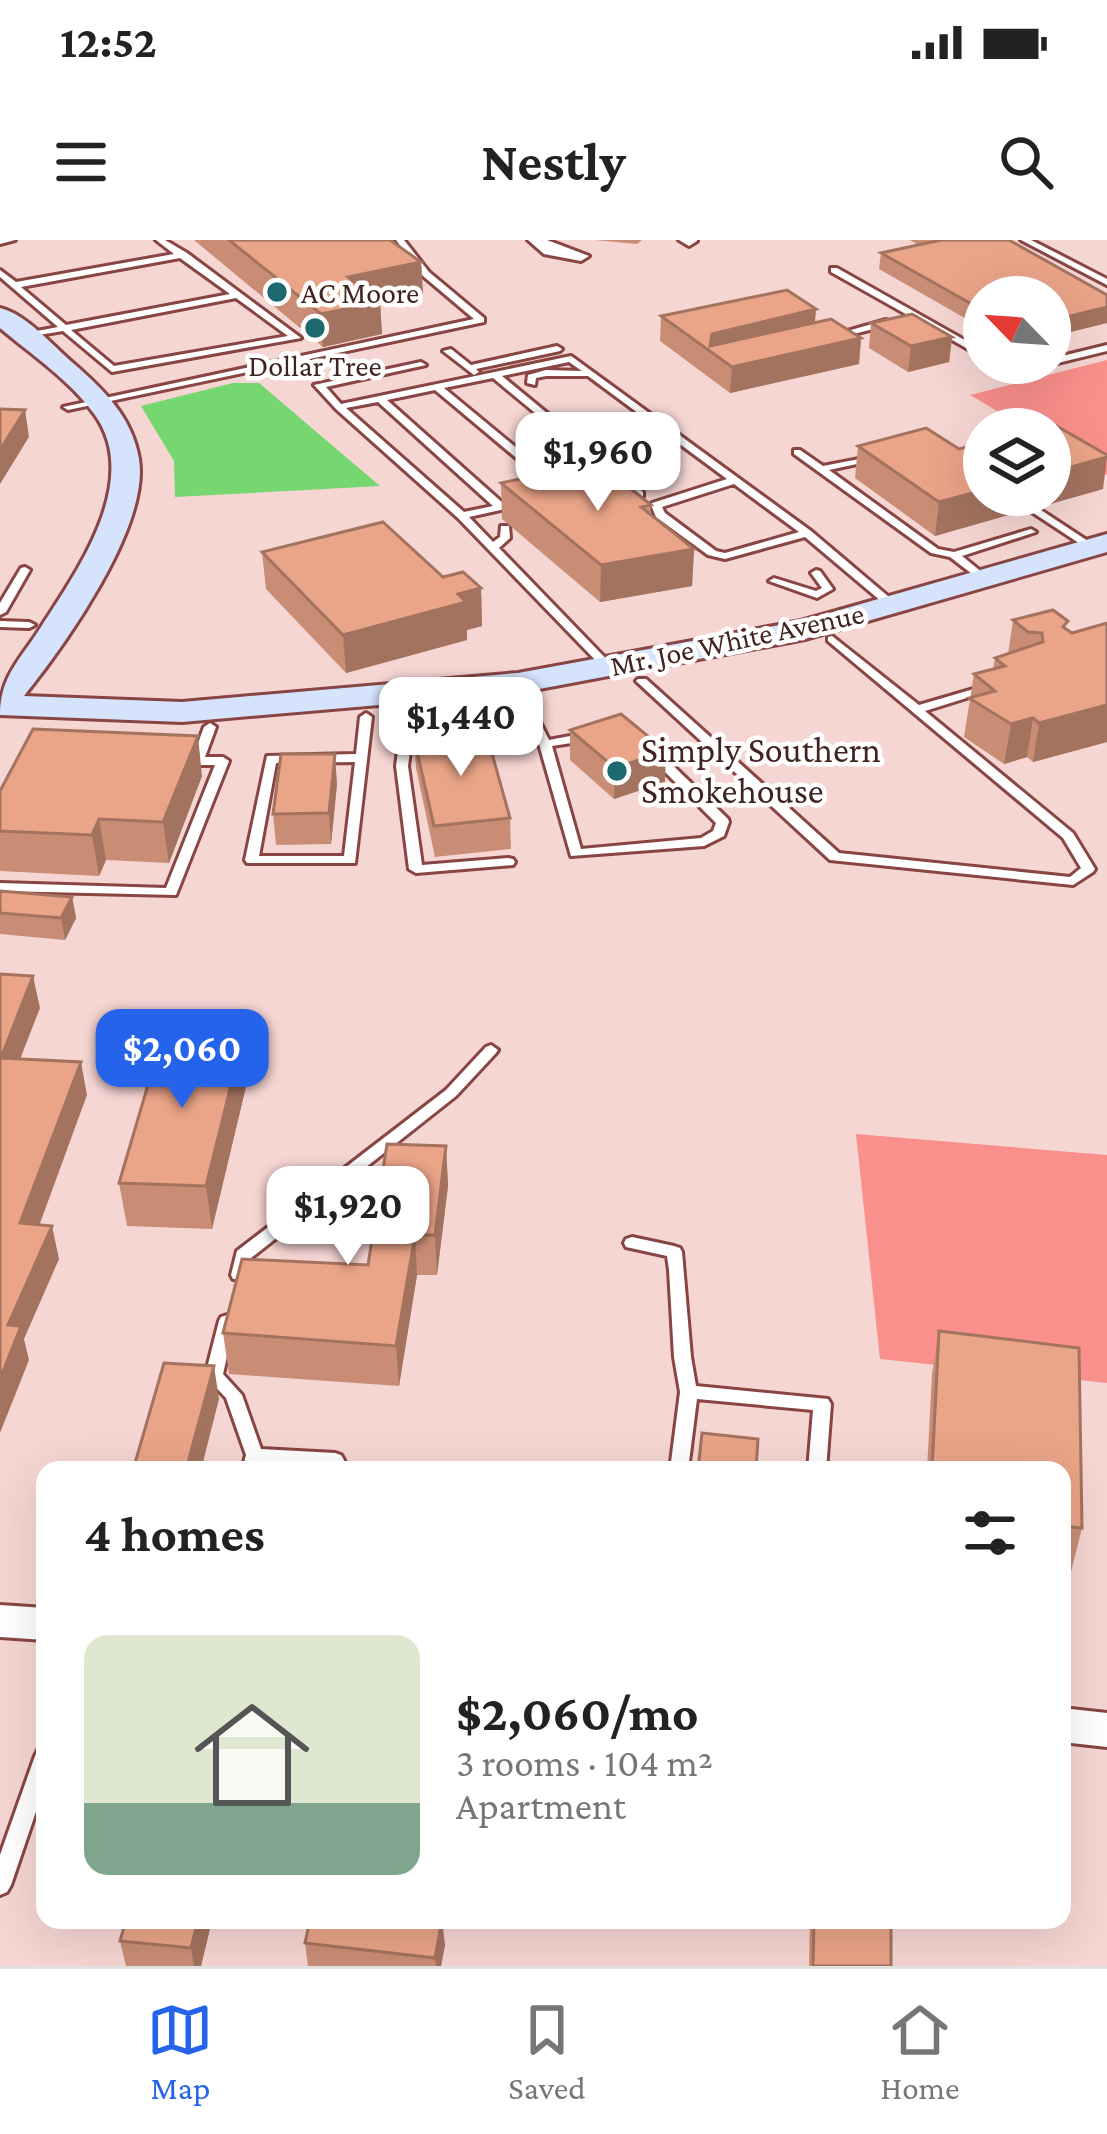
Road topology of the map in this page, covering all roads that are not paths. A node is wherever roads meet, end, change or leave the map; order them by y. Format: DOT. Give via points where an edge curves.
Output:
graph roads {
  1 [pos="11,240"];
  2 [pos="160,240"];
  3 [pos="400,240"];
  4 [pos="536,240"];
  5 [pos="1025,240"];
  6 [pos="0,242"];
  7 [pos="184,255"];
  8 [pos="580,256"];
  9 [pos="834,270"];
  10 [pos="0,273"];
  11 [pos="1107,282"];
  12 [pos="16,285"];
  13 [pos="238,295"];
  14 [pos="0,315"];
  15 [pos="916,316"];
  16 [pos="62,330"];
  17 [pos="296,338"];
  18 [pos="826,338"];
  19 [pos="12,341"];
  20 [pos="963,343"];
  21 [pos="1107,348"];
  22 [pos="557,349"];
  23 [pos="448,350"];
  24 [pos="317,356"];
  25 [pos="1071,357"];
  26 [pos="421,365"];
  27 [pos="469,368"];
  28 [pos="591,373"];
  29 [pos="495,375"];
  30 [pos="481,378"];
  31 [pos="532,382"];
  32 [pos="437,387"];
  33 [pos="381,399"];
  34 [pos="81,404"];
  35 [pos="339,407"];
  36 [pos="796,452"];
  37 [pos="884,455"];
  38 [pos="820,470"];
  39 [pos="735,481"];
  40 [pos="639,494"];
  41 [pos="572,499"];
  42 [pos="483,511"];
  43 [pos="1045,516"];
  44 [pos="462,517"];
  45 [pos="82,519"];
  46 [pos="1031,532"];
  47 [pos="807,533"];
  48 [pos="493,547"];
  49 [pos="1102,550"];
  50 [pos="954,555"];
  51 [pos="60,561"];
  52 [pos="25,569"];
  53 [pos="816,573"];
  54 [pos="985,578"];
  55 [pos="774,581"];
  56 [pos="892,605"];
  57 [pos="0,612"];
  58 [pos="14,624"];
  59 [pos="832,639"];
  60 [pos="608,667"];
  61 [pos="642,680"];
  62 [pos="1007,682"];
  63 [pos="523,700"];
  64 [pos="0,704"];
  65 [pos="916,710"];
  66 [pos="409,714"];
  67 [pos="366,717"];
  68 [pos="0,726"];
  69 [pos="210,727"];
  70 [pos="600,735"];
  71 [pos="638,738"];
  72 [pos="545,744"];
  73 [pos="423,749"];
  74 [pos="404,751"];
  75 [pos="362,758"];
  76 [pos="174,760"];
  77 [pos="198,761"];
  78 [pos="508,862"];
  79 [pos="0,887"];
  80 [pos="490,1050"];
  81 [pos="632,1244"];
  82 [pos="689,1392"];
  83 [pos="253,1461"];
  84 [pos="294,1461"];
  85 [pos="335,1461"];
  86 [pos="680,1461"];
  87 [pos="819,1461"];
  88 [pos="0,1621"];
  89 [pos="36,1623"];
  90 [pos="1071,1726"];
  91 [pos="1107,1730"];
  92 [pos="36,1782"];
  93 [pos="0,1885"];
  1 -- 6 [label="lane"];
  2 -- 7 [label="lane"];
  3 -- 24 [label="lane" via="481,320"];
  4 -- 8 [label="street"];
  5 -- 11 [label="lane"];
  7 -- 12 [label="lane"];
  7 -- 13 [label="lane"];
  9 -- 15 [label="lane"];
  10 -- 12 [label="lane"];
  12 -- 16 [label="lane"];
  13 -- 16 [label="lane"];
  13 -- 17 [label="lane"];
  14 -- 19 [label="main road"];
  15 -- 18 [label="lane"];
  15 -- 20 [label="lane"];
  16 -- 17 [label="lane" via="112,369 128,370"];
  16 -- 19 [label="lane"];
  17 -- 24 [label="lane"];
  19 -- 34 [label="main road"];
  21 -- 25 [label="lane"];
  22 -- 27 [label="lane"];
  23 -- 27 [label="lane"];
  24 -- 34 [label="lane"];
  26 -- 35 [label="lane" via="319,385"];
  27 -- 30 [label="lane"];
  28 -- 29 [label="lane" via="571,359"];
  28 -- 31 [label="lane" via="542,373"];
  28 -- 39 [label="lane"];
  29 -- 30 [label="lane"];
  29 -- 40 [label="lane"];
  30 -- 32 [label="lane"];
  32 -- 33 [label="lane"];
  32 -- 41 [label="lane"];
  33 -- 35 [label="lane"];
  33 -- 42 [label="lane" via="501,506"];
  34 -- 45 [label="main road" via="99,473"];
  34 -- 64 [label="main road" via="110,416 127,462 120,504 35,665"];
  35 -- 44 [label="lane"];
  36 -- 38 [label="lane"];
  37 -- 38 [label="lane"];
  38 -- 50 [label="lane" via="935,551"];
  39 -- 47 [label="lane"];
  39 -- 47 [label="lane" via="656,505 725,556"];
  42 -- 44 [label="lane"];
  42 -- 48 [label="lane" via="505,538"];
  43 -- 49 [label="lane"];
  44 -- 48 [label="lane"];
  46 -- 50 [label="lane"];
  47 -- 56 [label="lane"];
  48 -- 60 [label="lane"];
  49 -- 54 [label="main road, Mr. Joe White Avenue"];
  49 -- 59 [label="main road, Mr. Joe White Avenue"];
  50 -- 54 [label="lane"];
  51 -- 58 [label="main road"];
  52 -- 57 [label="lane"];
  53 -- 55 [label="lane" via="828,589 817,596"];
  54 -- 56 [label="main road, Mr. Joe White Avenue"];
  56 -- 60 [label="main road, Mr. Joe White Avenue"];
  58 -- 64 [label="main road"];
  59 -- 61 [label="main road, Mr. Joe White Avenue"];
  59 -- 65 [label="lane"];
  60 -- 64 [label="main road, Mr. Joe White Avenue" via="518,683 182,712"];
  61 -- 63 [label="main road, Mr. Joe White Avenue"];
  61 -- 65 [label="lane" via="835,857 1073,881 1088,869 1068,836"];
  62 -- 65 [label="lane"];
  63 -- 66 [label="main road, Mr. Joe White Avenue"];
  63 -- 72 [label="lane"];
  66 -- 67 [label="main road, Mr. Joe White Avenue"];
  66 -- 74 [label="lane"];
  67 -- 69 [label="main road, Mr. Joe White Avenue"];
  67 -- 75 [label="lane"];
  68 -- 69 [label="main road, Mr. Joe White Avenue"];
  69 -- 77 [label="lane"];
  70 -- 72 [label="lane"];
  71 -- 72 [label="lane" via="723,822 719,833 704,842 576,853"];
  73 -- 74 [label="lane"];
  74 -- 78 [label="lane" via="416,869"];
  75 -- 75 [label="lane" via="350,860 252,860 271,759"];
  76 -- 77 [label="lane"];
  77 -- 79 [label="lane" via="223,761 171,892"];
  80 -- 83 [label="lane" via="452,1093 243,1255 214,1376 233,1395"];
  81 -- 82 [label="lane" via="674,1252 679,1356"];
  82 -- 86 [label="lane"];
  82 -- 87 [label="lane" via="822,1404"];
  84 -- 85 [label="lane"];
  88 -- 89 [label="street"];
  90 -- 91 [label="street"];
  92 -- 93 [label="lane"];
}
